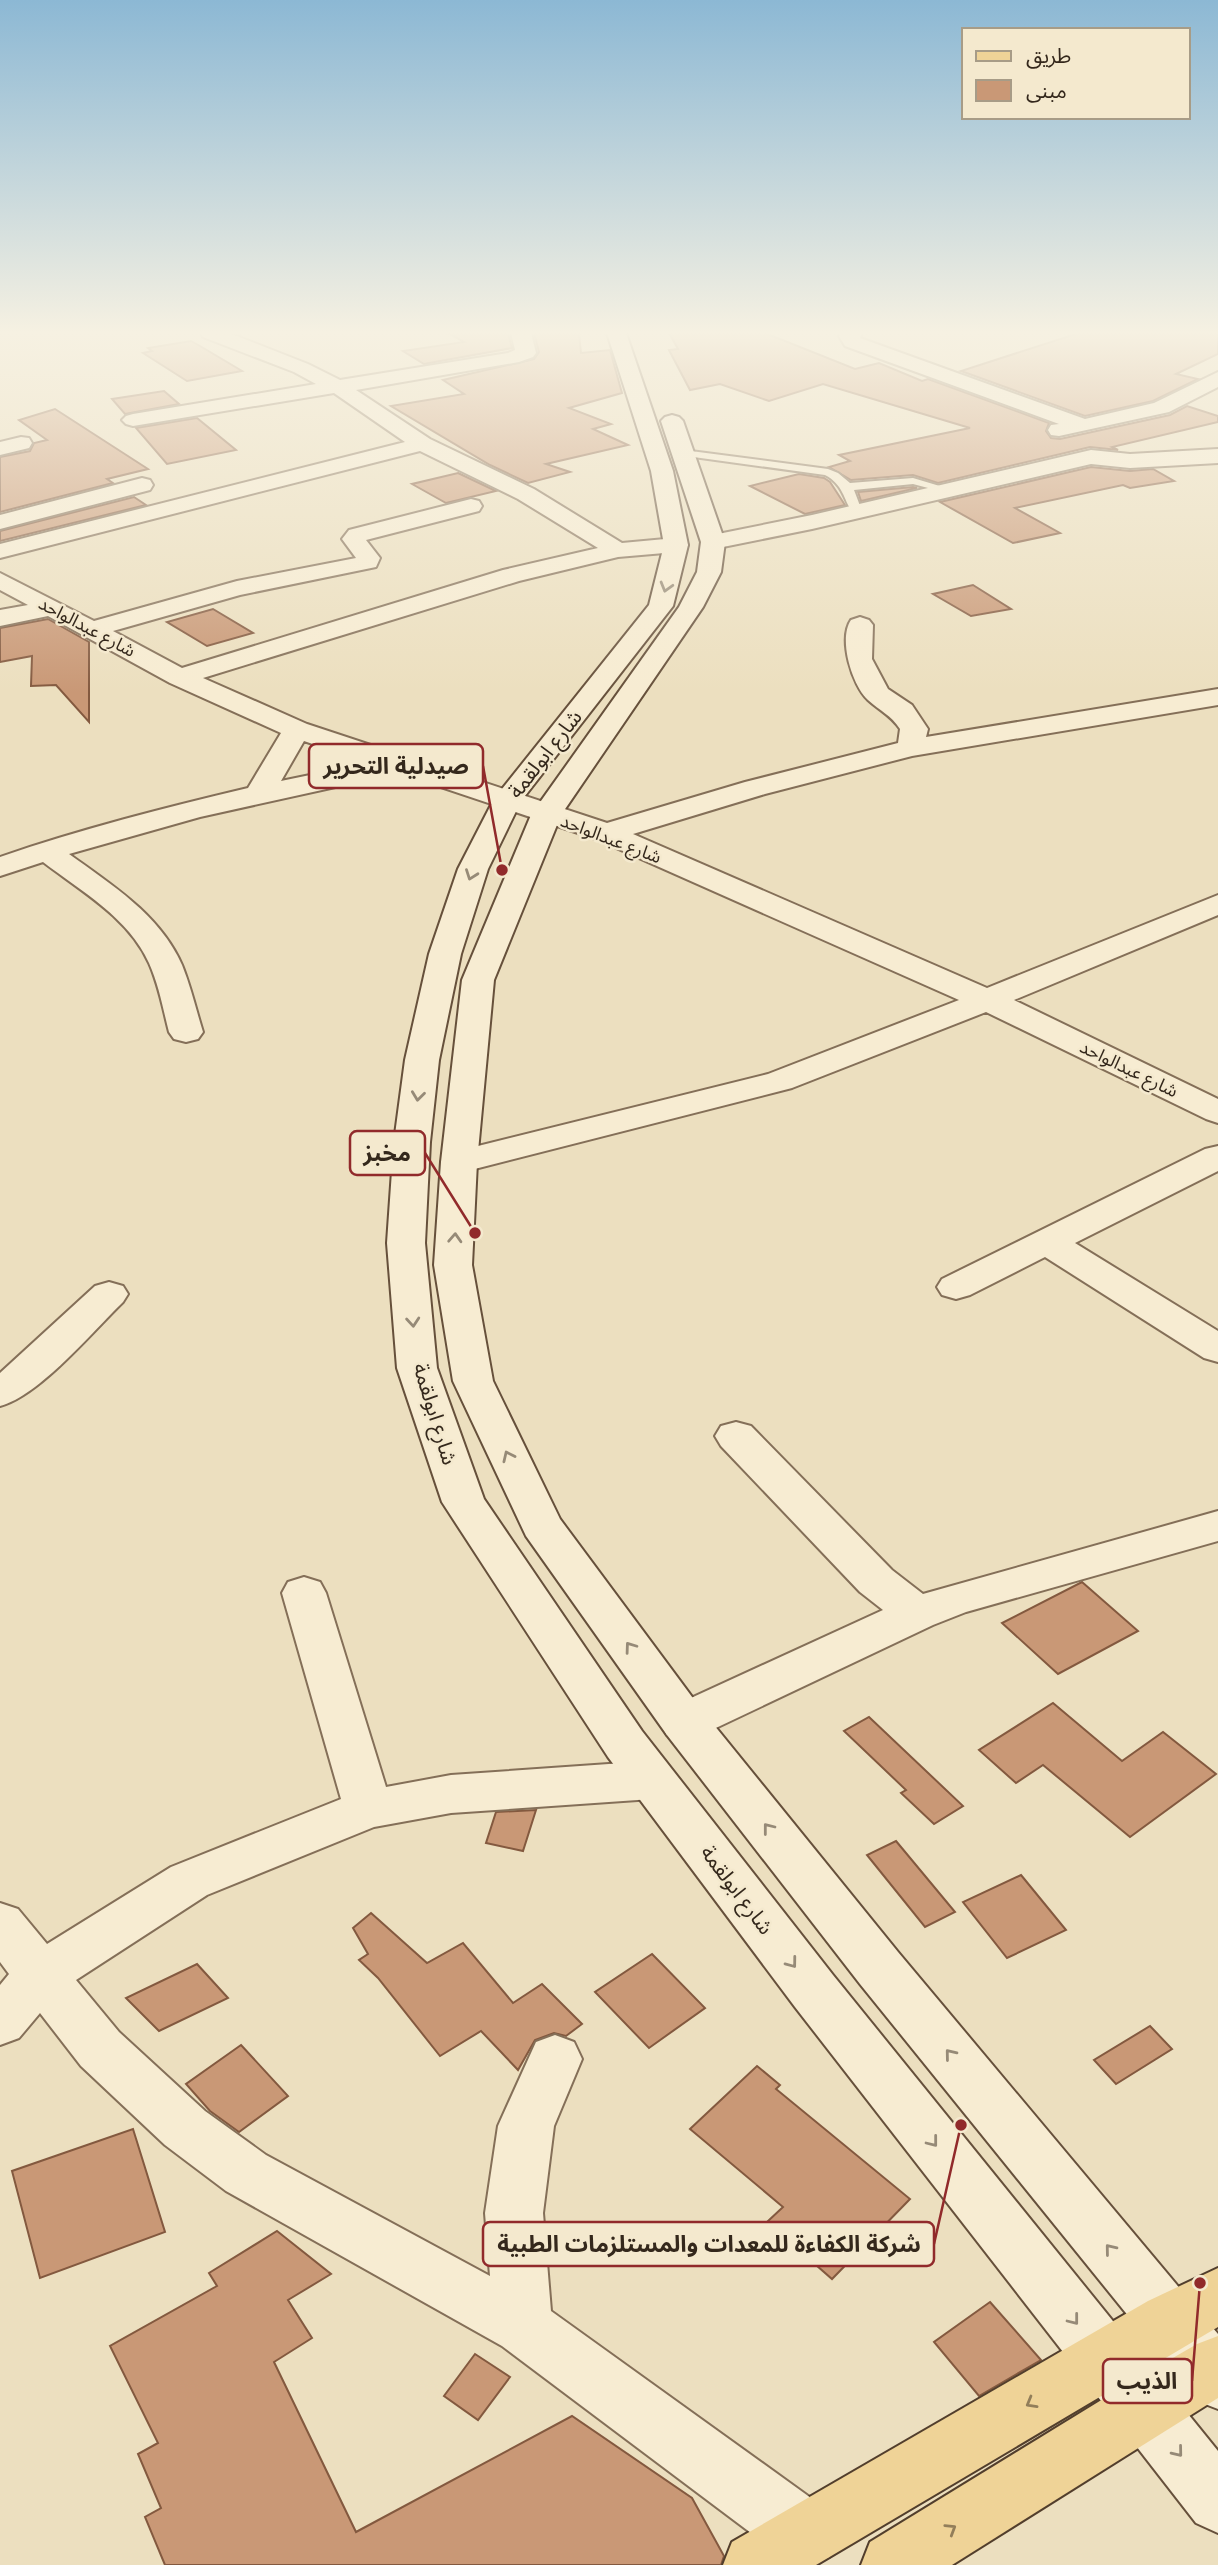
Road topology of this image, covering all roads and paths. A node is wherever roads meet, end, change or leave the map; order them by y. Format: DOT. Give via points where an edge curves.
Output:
graph roads {
  1 [pos="384,453"];
  2 [pos="442,453"];
  3 [pos="656,453"];
  4 [pos="683,453"];
  5 [pos="1084,453"];
  6 [pos="1218,456"];
  7 [pos="1091,457"];
  8 [pos="142,485"];
  9 [pos="848,487"];
  10 [pos="947,490"];
  11 [pos="471,506"];
  12 [pos="856,511"];
  13 [pos="0,522"];
  14 [pos="713,541"];
  15 [pos="676,545"];
  16 [pos="618,550"];
  17 [pos="0,551"];
  18 [pos="0,580"];
  19 [pos="52,608"];
  20 [pos="0,618"];
  21 [pos="859,625"];
  22 [pos="93,629"];
  23 [pos="179,677"];
  24 [pos="1218,697"];
  25 [pos="297,730"];
  26 [pos="911,748"];
  27 [pos="398,765"];
  28 [pos="259,794"];
  29 [pos="509,799"];
  30 [pos="546,815"];
  31 [pos="606,833"];
  32 [pos="45,850"];
  33 [pos="0,867"];
  34 [pos="1218,904"];
  35 [pos="987,1000"];
  36 [pos="186,1032"];
  37 [pos="1218,1112"];
  38 [pos="1218,1157"];
  39 [pos="459,1162"];
  40 [pos="1047,1242"];
  41 [pos="956,1287"];
  42 [pos="109,1294"];
  43 [pos="1218,1349"];
  44 [pos="0,1393"];
  45 [pos="736,1436"];
  46 [pos="1218,1526"];
  47 [pos="304,1593"];
  48 [pos="917,1613"];
  49 [pos="684,1722"];
  50 [pos="653,1780"];
  51 [pos="368,1809"];
  52 [pos="0,1924"];
  53 [pos="40,1976"];
  54 [pos="0,2022"];
  55 [pos="555,2059"];
  56 [pos="1194,2308"];
  57 [pos="523,2326"];
  58 [pos="1105,2360"];
  59 [pos="1215,2372"];
  60 [pos="1143,2409"];
  61 [pos="1218,2501"];
  62 [pos="806,2534"];
  63 [pos="755,2565"];
  64 [pos="893,2565"];
  1 -- 17 [label="street"];
  2 -- 16 [label="street" via="526,494"];
  3 -- 15 [label="street, شارع ابولقمة"];
  4 -- 9 [label="lane" via="812,468 841,477"];
  4 -- 14 [label="street, شارع ابولقمة"];
  5 -- 7 [label="street"];
  6 -- 7 [label="street" via="1130,461"];
  7 -- 10 [label="street"];
  8 -- 13 [label="street"];
  9 -- 10 [label="lane" via="913,481"];
  9 -- 12 [label="lane"];
  10 -- 12 [label="street"];
  11 -- 22 [label="street" via="357,535 354,539 368,558 359,565 237,588"];
  12 -- 14 [label="street"];
  14 -- 30 [label="street, شارع ابولقمة" via="709,572 691,607"];
  15 -- 16 [label="street"];
  15 -- 29 [label="street, شارع ابولقمة, one-way" via="661,606"];
  16 -- 23 [label="street" via="463,589"];
  18 -- 19 [label="street, شارع عبدالواحد"];
  19 -- 20 [label="street"];
  19 -- 22 [label="street, شارع عبدالواحد"];
  21 -- 26 [label="street" via="859,659 877,694 902,711 914,729"];
  22 -- 23 [label="street, شارع عبدالواحد"];
  23 -- 25 [label="street, شارع عبدالواحد"];
  24 -- 26 [label="street"];
  25 -- 27 [label="street, شارع عبدالواحد"];
  25 -- 28 [label="street"];
  26 -- 31 [label="street"];
  27 -- 28 [label="street"];
  27 -- 29 [label="street, شارع عبدالواحد"];
  28 -- 32 [label="street"];
  29 -- 30 [label="street, شارع عبدالواحد"];
  29 -- 50 [label="street, شارع ابولقمة, one-way" via="469,881 445,954 422,1060 407,1243 417,1368 463,1502"];
  30 -- 31 [label="street, شارع عبدالواحد"];
  30 -- 39 [label="street, شارع ابولقمة" via="478,980"];
  31 -- 35 [label="street, شارع عبدالواحد"];
  32 -- 33 [label="street"];
  32 -- 36 [label="street" via="129,915 146,934 161,955"];
  34 -- 35 [label="street"];
  35 -- 37 [label="street, شارع عبدالواحد"];
  35 -- 39 [label="street" via="780,1081"];
  38 -- 40 [label="street"];
  49 -- 39 [label="street, شارع ابولقمة, one-way" via="541,1525 473,1381 453,1265"];
  40 -- 41 [label="street"];
  40 -- 43 [label="street"];
  42 -- 44 [label="street"];
  45 -- 48 [label="street" via="876,1581"];
  46 -- 48 [label="street"];
  47 -- 51 [label="street"];
  48 -- 49 [label="street"];
  56 -- 49 [label="street, شارع ابولقمة, one-way" via="879,1968"];
  50 -- 51 [label="street" via="451,1794"];
  50 -- 58 [label="street, شارع ابولقمة, one-way"];
  51 -- 53 [label="street" via="189,1881"];
  52 -- 53 [label="street"];
  53 -- 54 [label="street"];
  53 -- 57 [label="street" via="100,2049 185,2128 246,2173"];
  55 -- 57 [label="street" via="526,2126 514,2213"];
  56 -- 58 [label="main road"];
  56 -- 59 [label="street, شارع ابولقمة"];
  57 -- 62 [label="street"];
  58 -- 60 [label="street, شارع ابولقمة"];
  58 -- 62 [label="main road, one-way"];
  59 -- 60 [label="main road"];
  60 -- 61 [label="street, شارع ابولقمة, one-way"];
  64 -- 60 [label="main road, one-way"];
  62 -- 63 [label="main road"];
}
